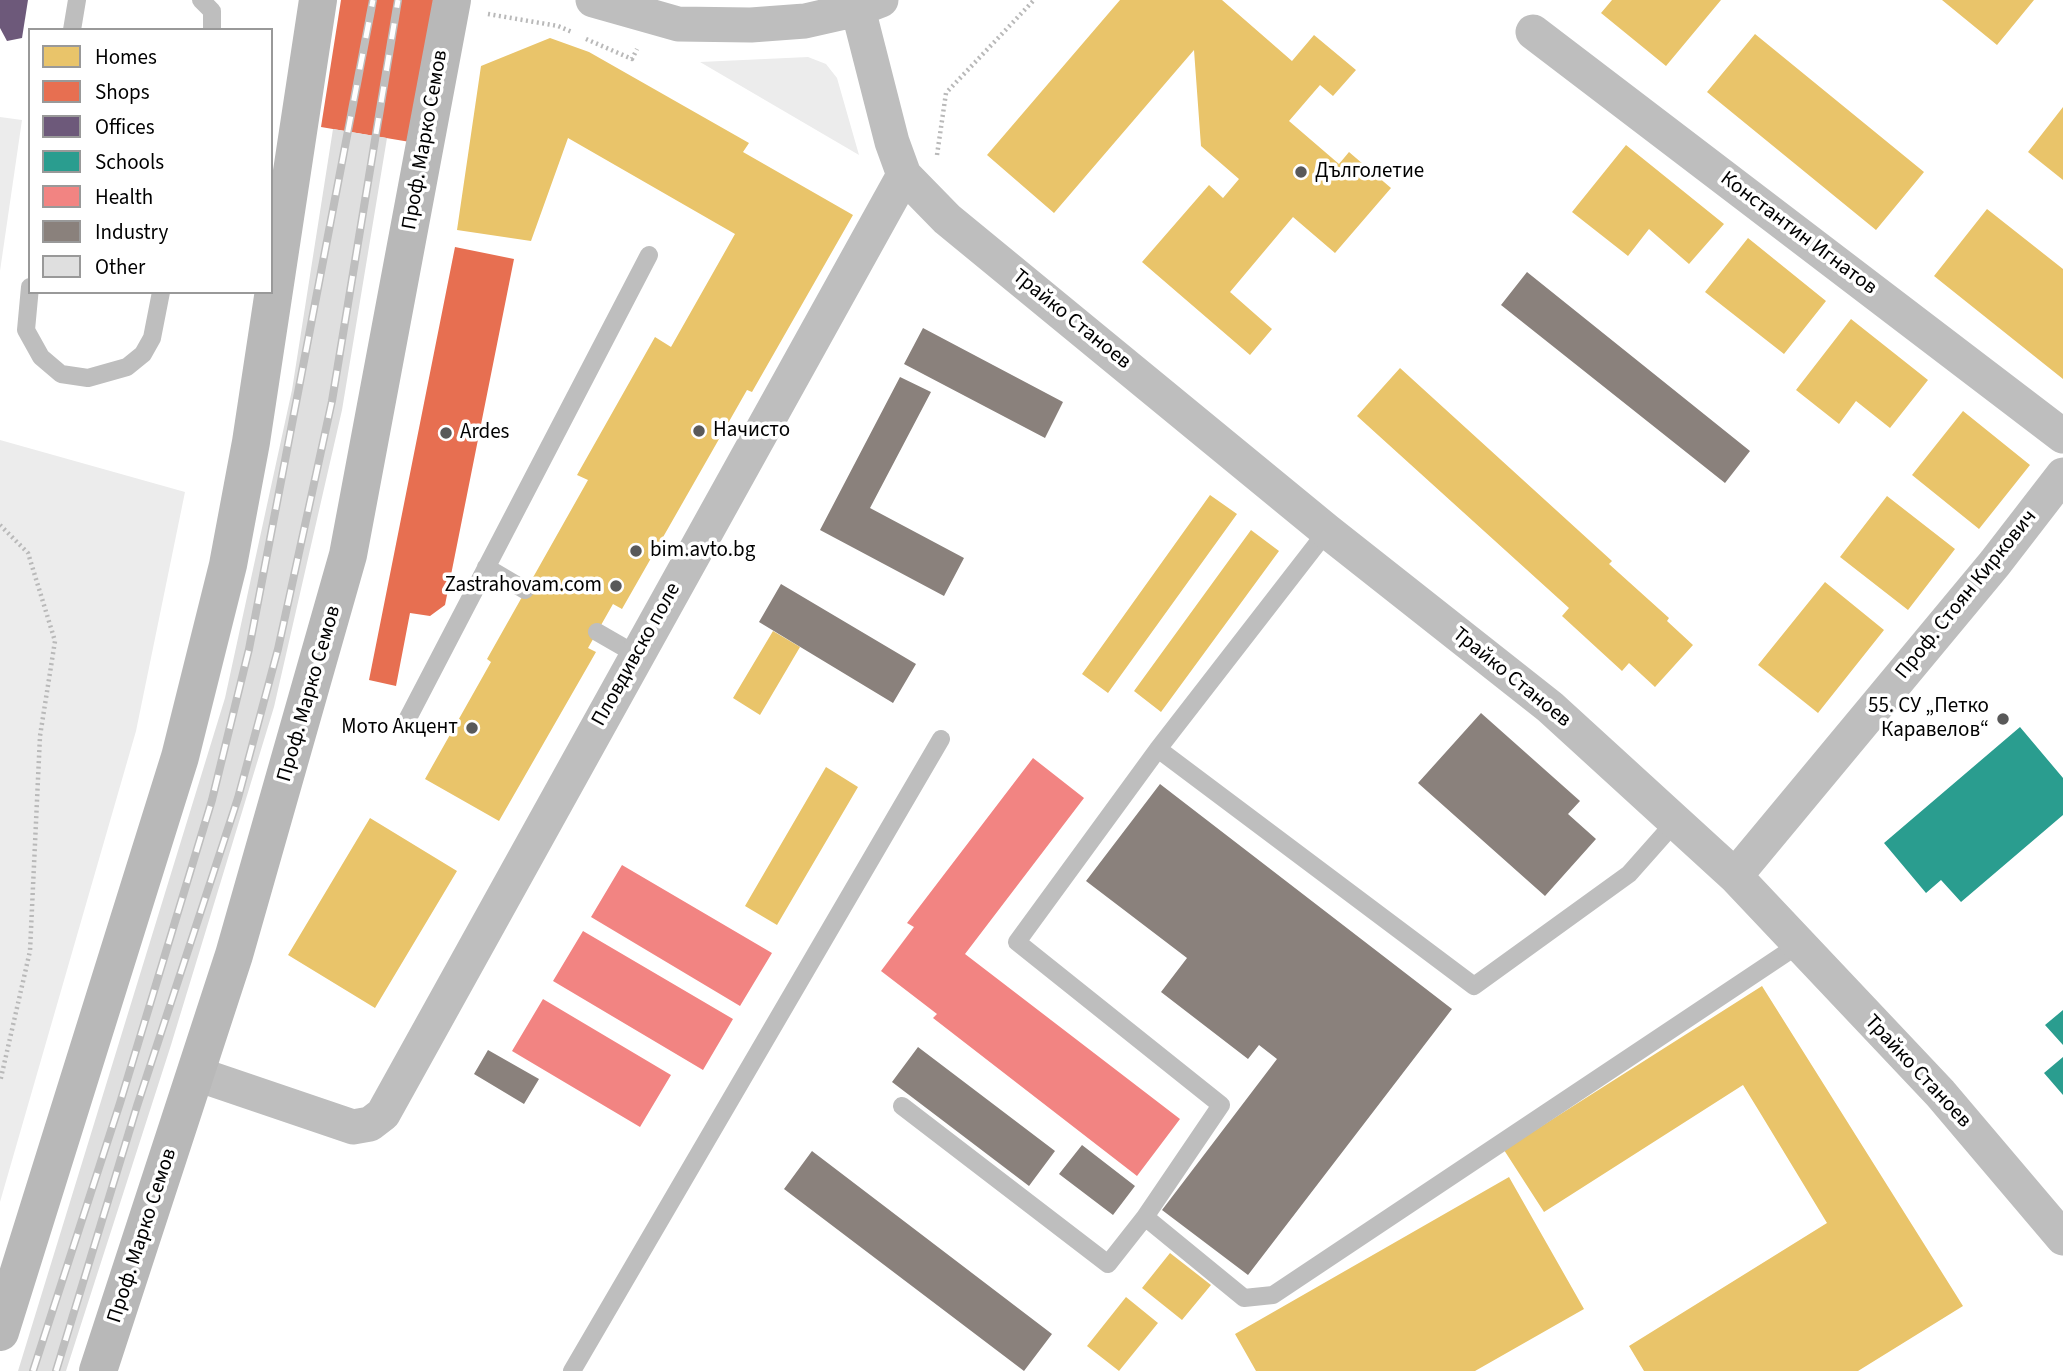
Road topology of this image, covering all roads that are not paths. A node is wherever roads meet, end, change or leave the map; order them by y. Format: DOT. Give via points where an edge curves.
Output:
graph roads {
  1 [pos="77,0"];
  2 [pos="201,0"];
  3 [pos="318,0"];
  4 [pos="593,0"];
  5 [pos="869,4"];
  6 [pos="466,6"];
  7 [pos="72,28"];
  8 [pos="212,28"];
  9 [pos="1533,32"];
  10 [pos="920,171"];
  11 [pos="649,255"];
  12 [pos="29,294"];
  13 [pos="161,294"];
  14 [pos="2063,436"];
  15 [pos="2063,475"];
  16 [pos="1327,531"];
  17 [pos="486,567"];
  18 [pos="525,590"];
  19 [pos="597,632"];
  20 [pos="637,655"];
  21 [pos="408,718"];
  22 [pos="941,739"];
  23 [pos="1158,749"];
  24 [pos="1676,821"];
  25 [pos="1735,876"];
  26 [pos="1798,945"];
  27 [pos="197,1074"];
  28 [pos="902,1105"];
  29 [pos="1145,1217"];
  30 [pos="2062,1236"];
  31 [pos="0,1332"];
  32 [pos="98,1371"];
  33 [pos="572,1371"];
  1 -- 7 [label="lane"];
  2 -- 8 [label="lane" via="212,11"];
  3 -- 31 [label="main road" via="228,565 180,757"];
  4 -- 5 [label="street" via="678,24 791,22"];
  5 -- 10 [label="street" via="892,142"];
  6 -- 27 [label="main road, Проф. Марко Семов" via="348,555"];
  9 -- 14 [label="street, Константин Игнатов"];
  10 -- 16 [label="street, Трайко Станоев" via="947,219"];
  10 -- 20 [label="street, Пловдивско поле"];
  11 -- 17 [label="lane"];
  12 -- 13 [label="lane" via="26,330 41,357 61,374 88,378 127,368 143,354 152,338"];
  15 -- 25 [label="street, Проф. Стоян Киркович"];
  16 -- 23 [label="lane"];
  16 -- 24 [label="street, Трайко Станоев" via="1550,707"];
  17 -- 18 [label="lane"];
  17 -- 21 [label="lane"];
  19 -- 20 [label="lane"];
  20 -- 27 [label="street, Пловдивско поле" via="383,1114 370,1124 353,1127"];
  22 -- 33 [label="lane"];
  23 -- 24 [label="lane" via="1474,986 1629,874"];
  23 -- 29 [label="lane" via="1017,942 1221,1105"];
  24 -- 25 [label="street, Трайко Станоев"];
  25 -- 26 [label="street, Трайко Станоев"];
  26 -- 29 [label="lane" via="1273,1295 1244,1298"];
  26 -- 30 [label="street, Трайко Станоев" via="1940,1093"];
  27 -- 32 [label="main road, Проф. Марко Семов"];
  28 -- 29 [label="lane" via="1108,1264"];
}
